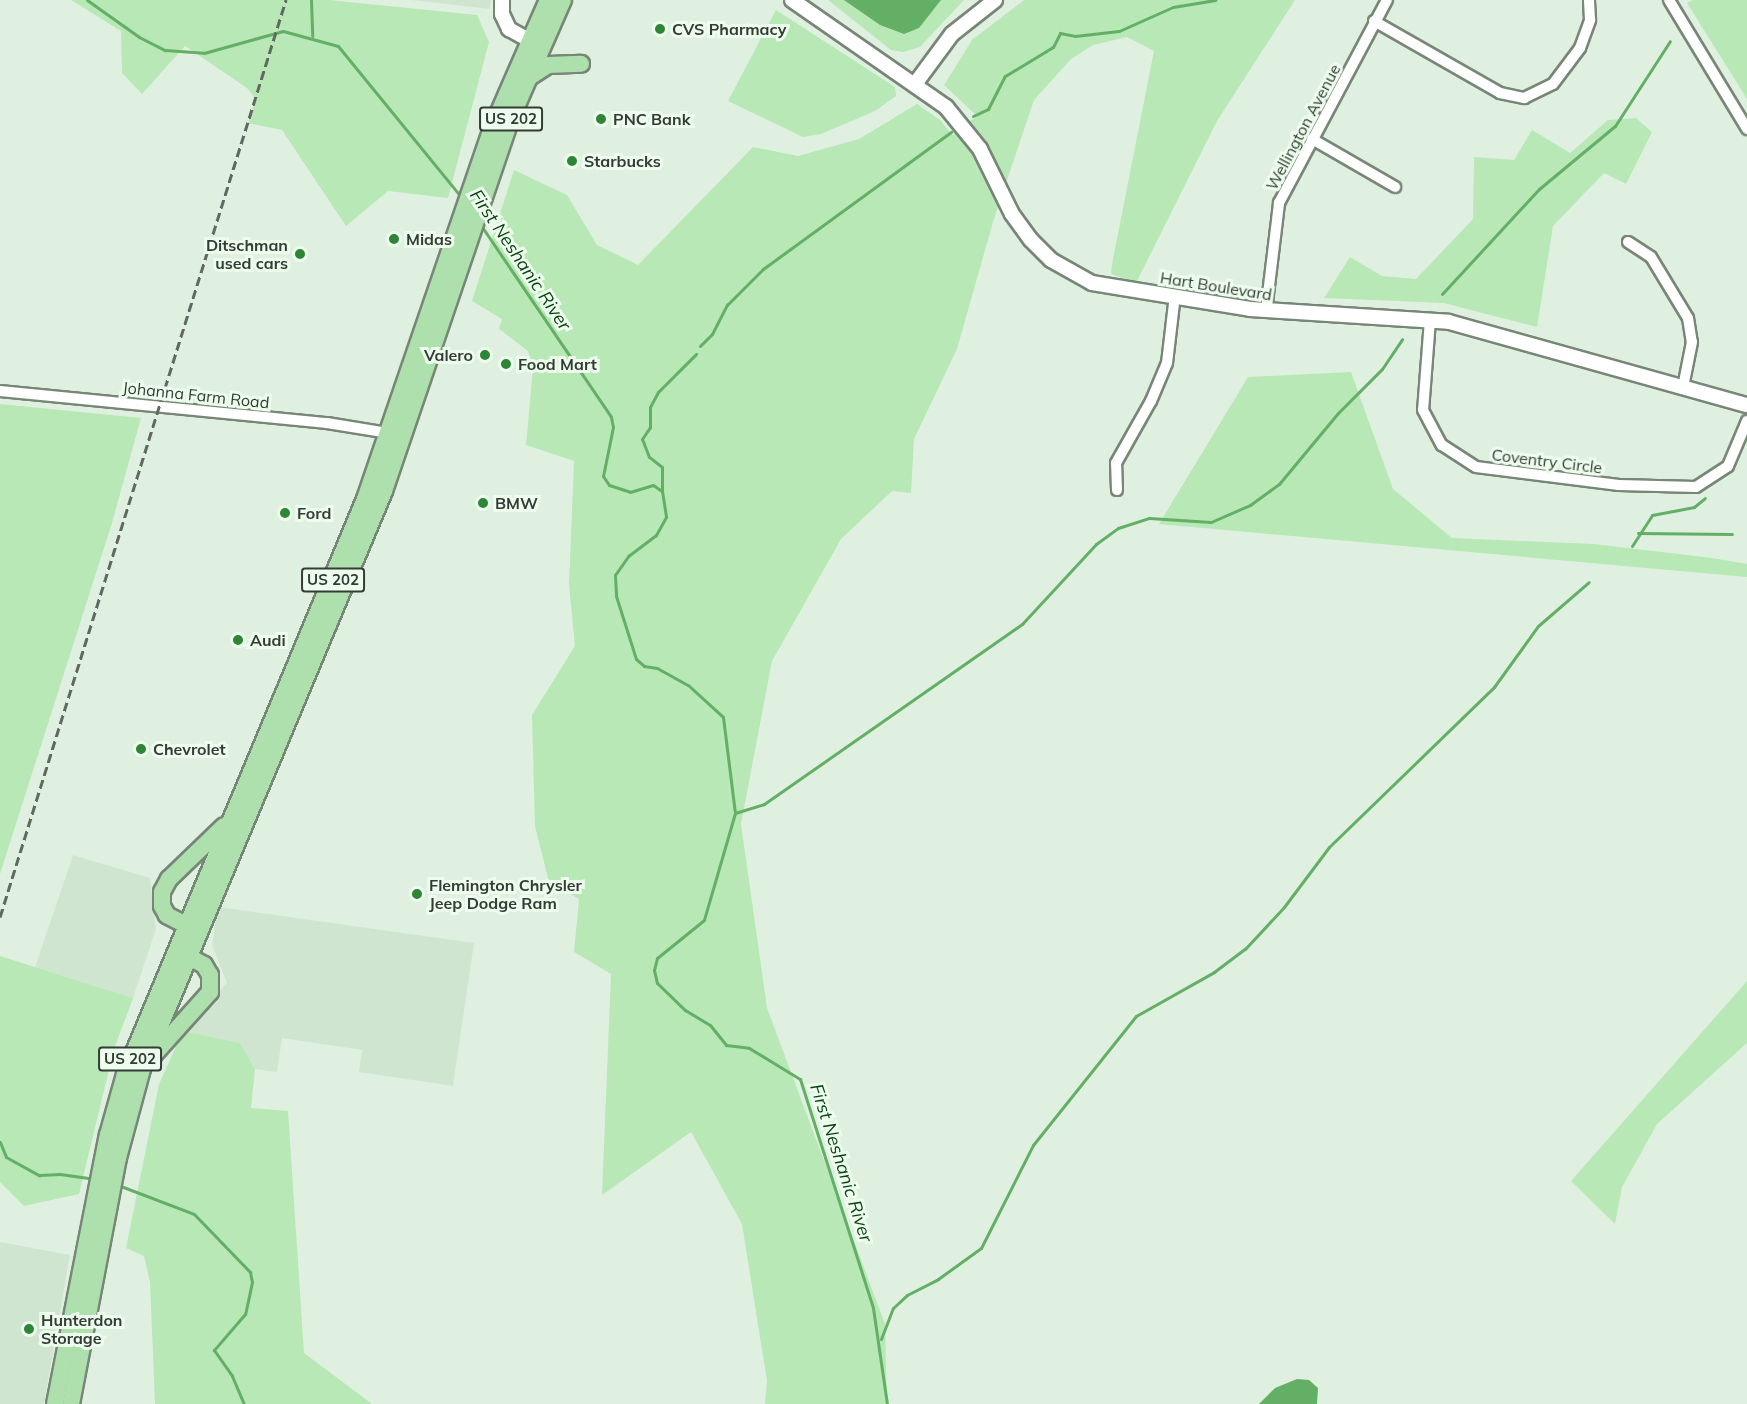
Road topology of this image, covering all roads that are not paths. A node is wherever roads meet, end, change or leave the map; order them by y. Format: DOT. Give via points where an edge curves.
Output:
graph roads {
  1 [pos="502,0"];
  2 [pos="548,0"];
  3 [pos="564,0"];
  4 [pos="792,0"];
  5 [pos="995,0"];
  6 [pos="1387,0"];
  7 [pos="1589,0"];
  8 [pos="1669,0"];
  9 [pos="1374,21"];
  10 [pos="534,44"];
  11 [pos="582,64"];
  12 [pos="527,79"];
  13 [pos="915,84"];
  14 [pos="1747,129"];
  15 [pos="1312,138"];
  16 [pos="1395,187"];
  17 [pos="479,190"];
  18 [pos="465,231"];
  19 [pos="1628,242"];
  20 [pos="1175,295"];
  21 [pos="1266,311"];
  22 [pos="1430,320"];
  23 [pos="1683,387"];
  24 [pos="0,390"];
  25 [pos="1747,405"];
  26 [pos="1747,421"];
  27 [pos="389,433"];
  28 [pos="1117,490"];
  29 [pos="231,819"];
  30 [pos="192,928"];
  31 [pos="182,952"];
  32 [pos="142,1069"];
  33 [pos="107,1175"];
  34 [pos="103,1196"];
  35 [pos="56,1404"];
  36 [pos="71,1404"];
  1 -- 10 [label="street" via="508,29"];
  2 -- 10 [label="highway, US 202"];
  3 -- 10 [label="highway, US 202"];
  4 -- 13 [label="street, Hart Boulevard"];
  5 -- 13 [label="street" via="952,33"];
  6 -- 9 [label="street, Wellington Avenue"];
  7 -- 9 [label="street" via="1590,20 1580,48 1553,84 1524,98 1500,93"];
  8 -- 14 [label="street"];
  9 -- 15 [label="street, Wellington Avenue"];
  10 -- 12 [label="highway, US 202"];
  10 -- 17 [label="highway, US 202"];
  11 -- 12 [label="highway" via="548,65"];
  12 -- 17 [label="highway, US 202"];
  13 -- 20 [label="street, Hart Boulevard" via="945,107 969,133 1019,225 1051,260 1092,283"];
  15 -- 16 [label="street"];
  15 -- 21 [label="street, Wellington Avenue" via="1279,203"];
  17 -- 18 [label="highway, US 202"];
  18 -- 27 [label="highway, US 202"];
  18 -- 30 [label="highway, US 202" via="384,491"];
  19 -- 23 [label="street" via="1651,257 1688,318 1692,342"];
  20 -- 21 [label="street, Hart Boulevard"];
  20 -- 28 [label="street" via="1167,363 1152,401 1116,463"];
  21 -- 22 [label="street, Hart Boulevard"];
  22 -- 23 [label="street, Hart Boulevard" via="1458,324"];
  22 -- 26 [label="street, Coventry Circle" via="1421,396 1424,410 1442,445 1476,467 1619,485 1696,487 1728,466"];
  23 -- 25 [label="street, Hart Boulevard"];
  24 -- 27 [label="street, Johanna Farm Road" via="327,423"];
  27 -- 29 [label="highway, US 202" via="333,579"];
  29 -- 30 [label="highway, US 202"];
  29 -- 30 [label="highway" via="163,887 164,910"];
  30 -- 31 [label="highway, US 202"];
  31 -- 32 [label="highway, US 202"];
  31 -- 32 [label="highway" via="204,965 210,975 210,992"];
  31 -- 33 [label="highway, US 202" via="125,1074"];
  32 -- 33 [label="highway, US 202"];
  33 -- 34 [label="highway, US 202"];
  34 -- 35 [label="highway, US 202"];
  34 -- 36 [label="highway, US 202"];
}
